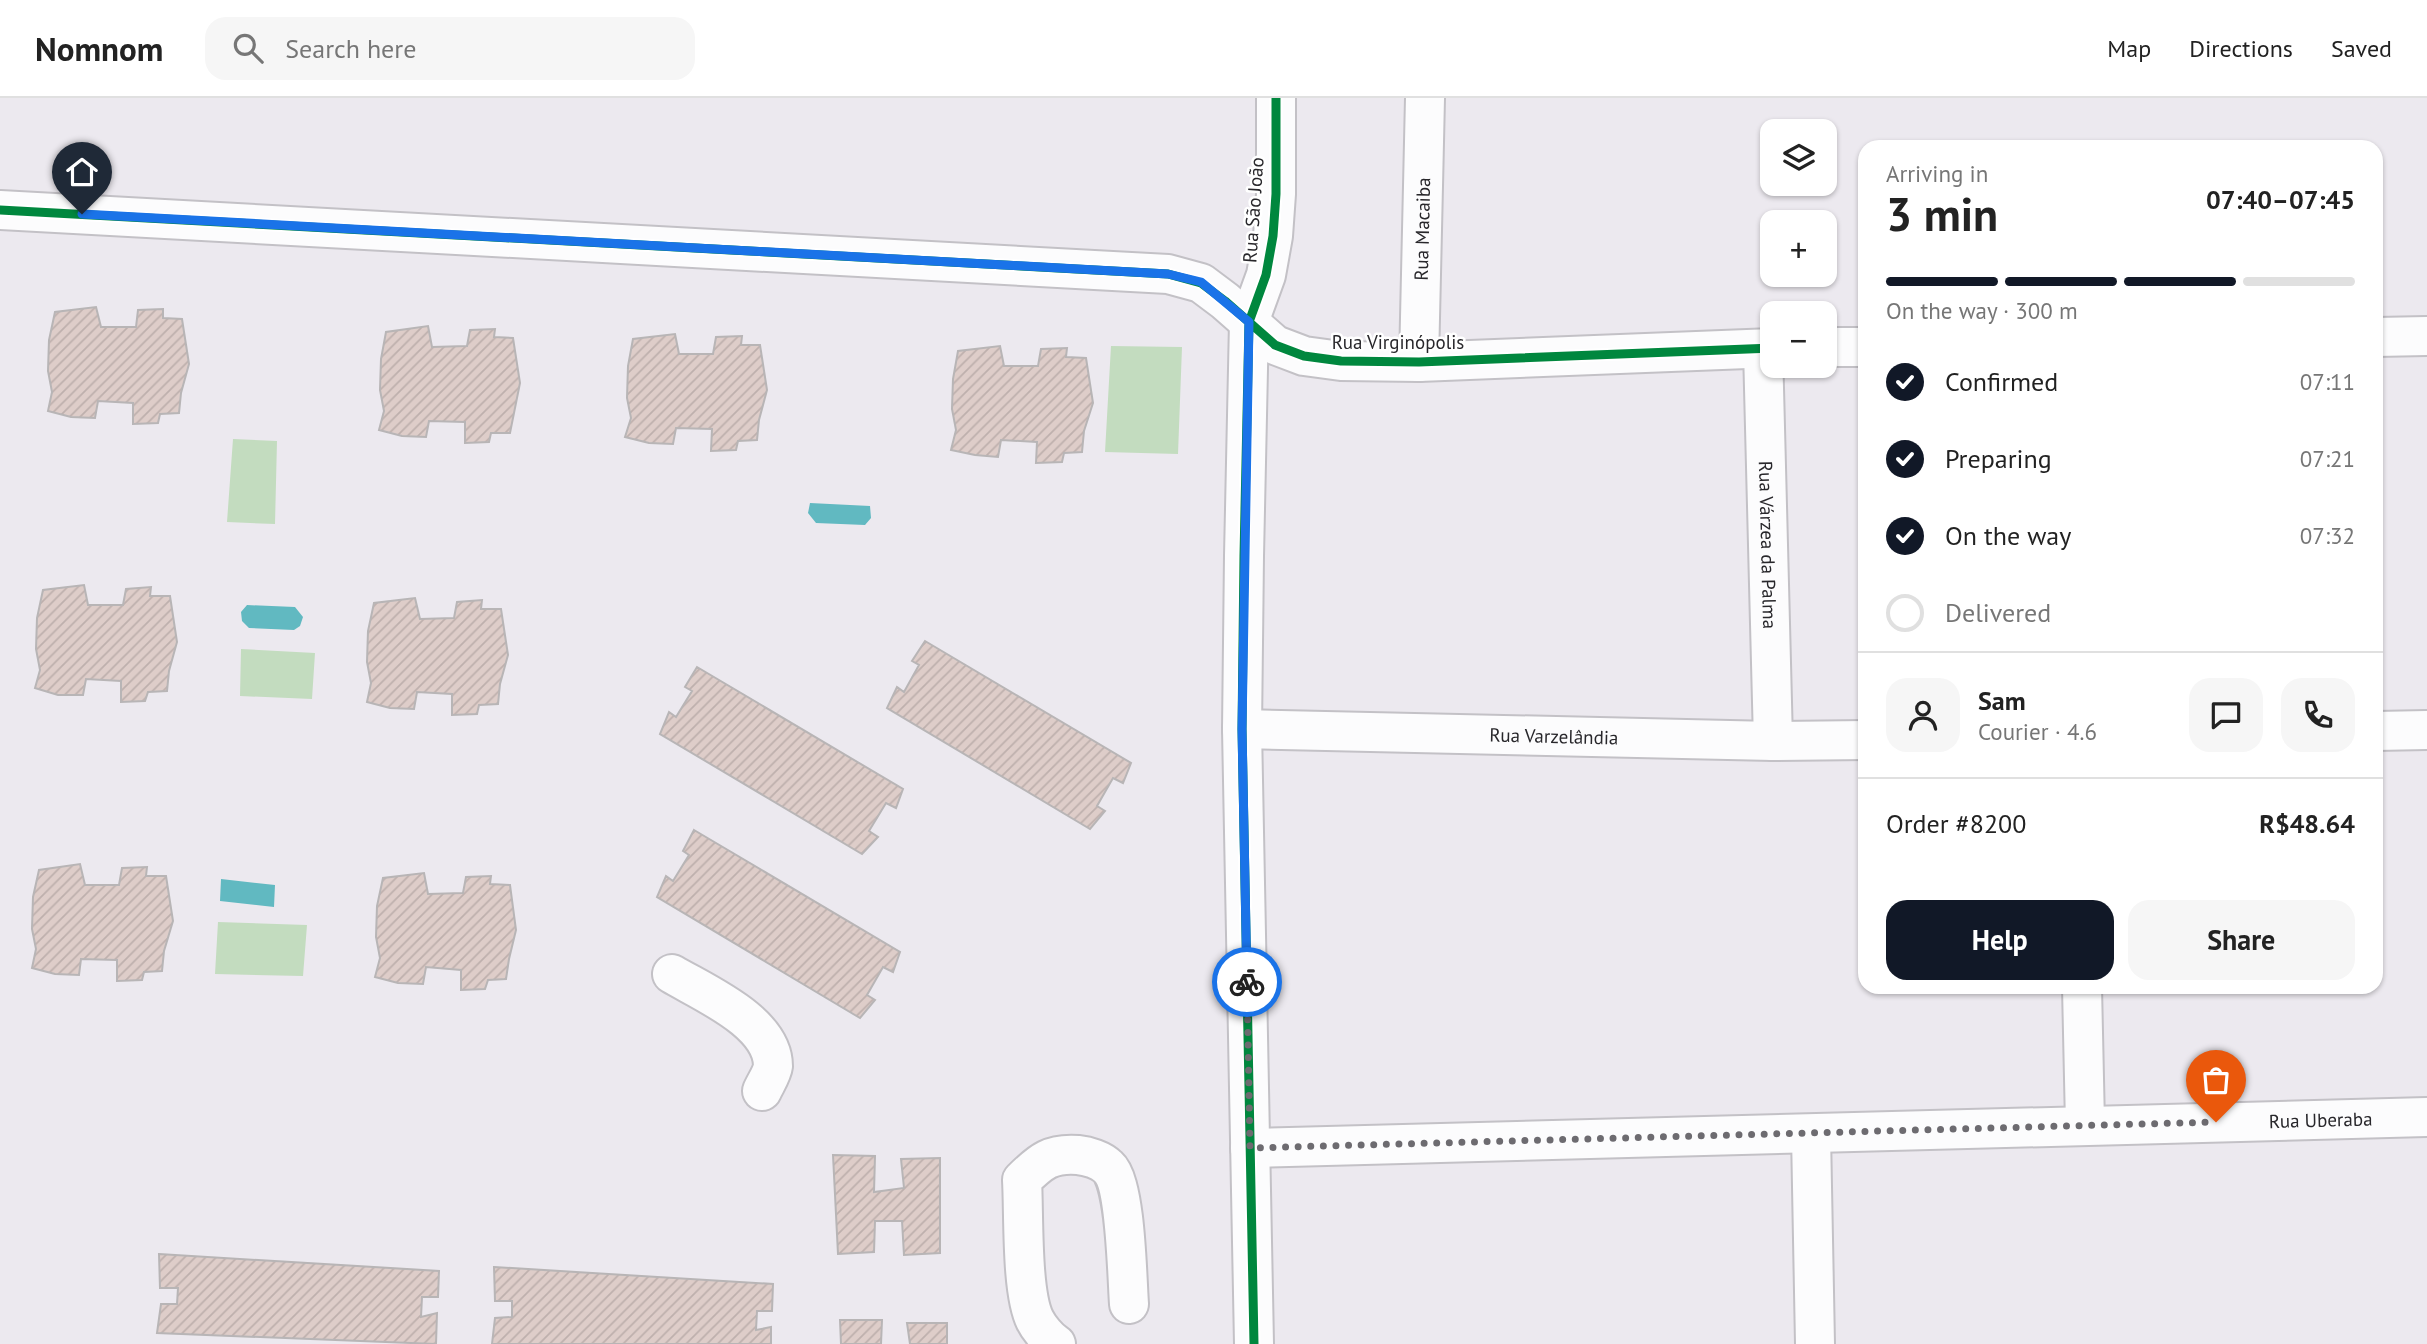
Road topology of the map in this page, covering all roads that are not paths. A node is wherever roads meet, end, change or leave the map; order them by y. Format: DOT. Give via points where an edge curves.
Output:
graph roads {
  1 [pos="1276,98"];
  2 [pos="1425,98"];
  3 [pos="0,210"];
  4 [pos="1249,322"];
  5 [pos="2383,337"];
  6 [pos="2427,337"];
  7 [pos="1837,347"];
  8 [pos="1858,347"];
  9 [pos="1760,349"];
  10 [pos="1419,362"];
  11 [pos="1768,378"];
  12 [pos="1242,729"];
  13 [pos="2427,730"];
  14 [pos="2383,731"];
  15 [pos="1858,740"];
  16 [pos="1773,741"];
  17 [pos="672,975"];
  18 [pos="2082,994"];
  19 [pos="762,1091"];
  20 [pos="2427,1117"];
  21 [pos="2085,1124"];
  22 [pos="1811,1133"];
  23 [pos="1250,1148"];
  24 [pos="1129,1304"];
  25 [pos="1056,1344"];
  26 [pos="1247,1344"];
  27 [pos="1254,1344"];
  28 [pos="1815,1344"];
  1 -- 4 [label="street, Rua São João" via="1273,236 1266,275"];
  2 -- 10 [label="street, Rua Macaiba"];
  3 -- 4 [label="street, Rua Virginópolis" via="1168,274 1201,282"];
  4 -- 10 [label="street, Rua Virginópolis" via="1275,345 1304,356"];
  4 -- 12 [label="street, Rua São João"];
  5 -- 6 [label="street"];
  7 -- 8 [label="street"];
  9 -- 10 [label="street, Rua Virginópolis"];
  11 -- 16 [label="street, Rua Várzea da Palma"];
  12 -- 16 [label="street, Rua Varzelândia"];
  12 -- 23 [label="street, Rua São João"];
  13 -- 14 [label="street"];
  15 -- 16 [label="street, Rua Varzelândia"];
  17 -- 19 [label="street" via="755,1026 773,1067"];
  18 -- 21 [label="street"];
  20 -- 21 [label="street, Rua Uberaba"];
  21 -- 22 [label="street, Rua Uberaba"];
  22 -- 23 [label="street, Rua Uberaba"];
  22 -- 28 [label="street"];
  23 -- 27 [label="street, Rua São João"];
  24 -- 25 [label="street" via="1120,1192 1109,1167 1088,1156 1064,1154 1040,1161 1022,1180 1027,1292 1035,1319"];
  26 -- 27 [label="street"];
}
